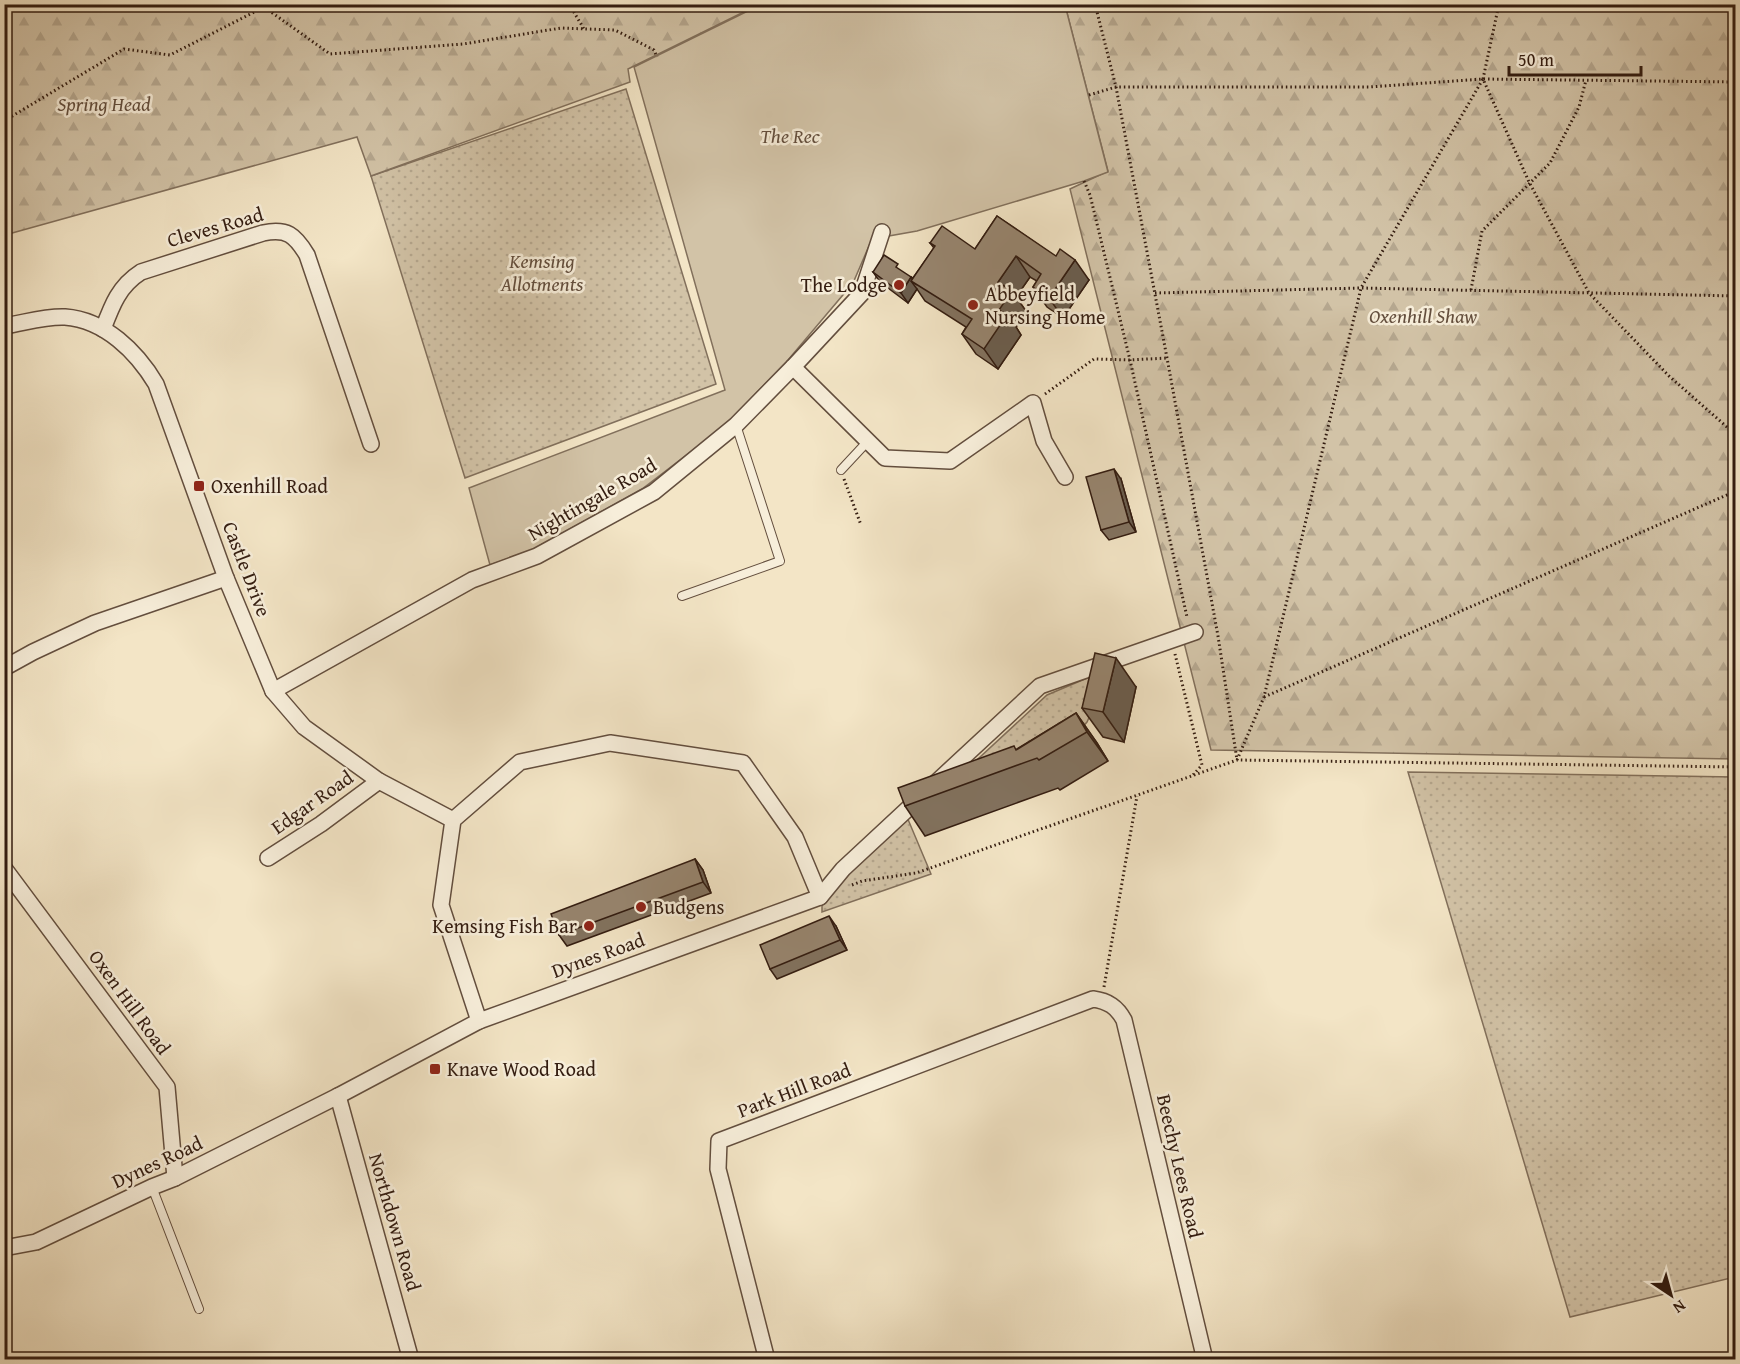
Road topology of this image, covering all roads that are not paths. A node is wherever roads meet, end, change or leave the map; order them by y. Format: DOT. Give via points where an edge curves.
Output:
graph roads {
  1 [pos="882,232"];
  2 [pos="4,326"];
  3 [pos="103,329"];
  4 [pos="793,367"];
  5 [pos="736,425"];
  6 [pos="867,441"];
  7 [pos="370,444"];
  8 [pos="841,470"];
  9 [pos="1065,477"];
  10 [pos="226,578"];
  11 [pos="682,596"];
  12 [pos="1192,633"];
  13 [pos="4,668"];
  14 [pos="273,691"];
  15 [pos="379,781"];
  16 [pos="453,820"];
  17 [pos="268,858"];
  18 [pos="4,868"];
  19 [pos="820,897"];
  20 [pos="1097,999"];
  21 [pos="479,1021"];
  22 [pos="338,1096"];
  23 [pos="175,1178"];
  24 [pos="152,1187"];
  25 [pos="4,1248"];
  26 [pos="199,1309"];
  27 [pos="411,1359"];
  28 [pos="767,1359"];
  29 [pos="1205,1359"];
  1 -- 4 [label="street, Nightingale Road" via="862,293"];
  2 -- 3 [label="street, Castle Drive" via="64,317"];
  3 -- 7 [label="street, Cleves Road" via="127,281 141,272 263,233 290,234 307,255"];
  3 -- 10 [label="street, Castle Drive" via="138,358 156,384"];
  4 -- 5 [label="street, Nightingale Road"];
  4 -- 6 [label="street"];
  5 -- 11 [label="lane" via="780,561"];
  5 -- 14 [label="street, Nightingale Road" via="654,492 537,556 472,580"];
  6 -- 8 [label="lane"];
  6 -- 9 [label="street" via="885,458 950,461 1033,403 1044,441"];
  10 -- 13 [label="street" via="95,623"];
  10 -- 14 [label="street, Castle Drive"];
  12 -- 19 [label="street" via="1040,686 843,869"];
  14 -- 15 [label="street, Castle Drive" via="304,727"];
  15 -- 16 [label="street, Castle Drive"];
  15 -- 17 [label="street, Edgar Road"];
  16 -- 19 [label="street" via="520,762 610,744 743,763 795,837"];
  16 -- 21 [label="street" via="441,905"];
  18 -- 23 [label="street, Oxen Hill Road" via="167,1087"];
  19 -- 21 [label="street, Dynes Road"];
  20 -- 28 [label="street, Park Hill Road" via="719,1141 718,1169"];
  20 -- 29 [label="street, Beechy Lees Road" via="1118,1010 1124,1020"];
  21 -- 22 [label="street, Dynes Road"];
  22 -- 23 [label="street, Dynes Road"];
  22 -- 27 [label="street, Northdown Road"];
  23 -- 24 [label="street, Dynes Road"];
  24 -- 25 [label="street, Dynes Road" via="36,1242"];
  24 -- 26 [label="lane"];
}
